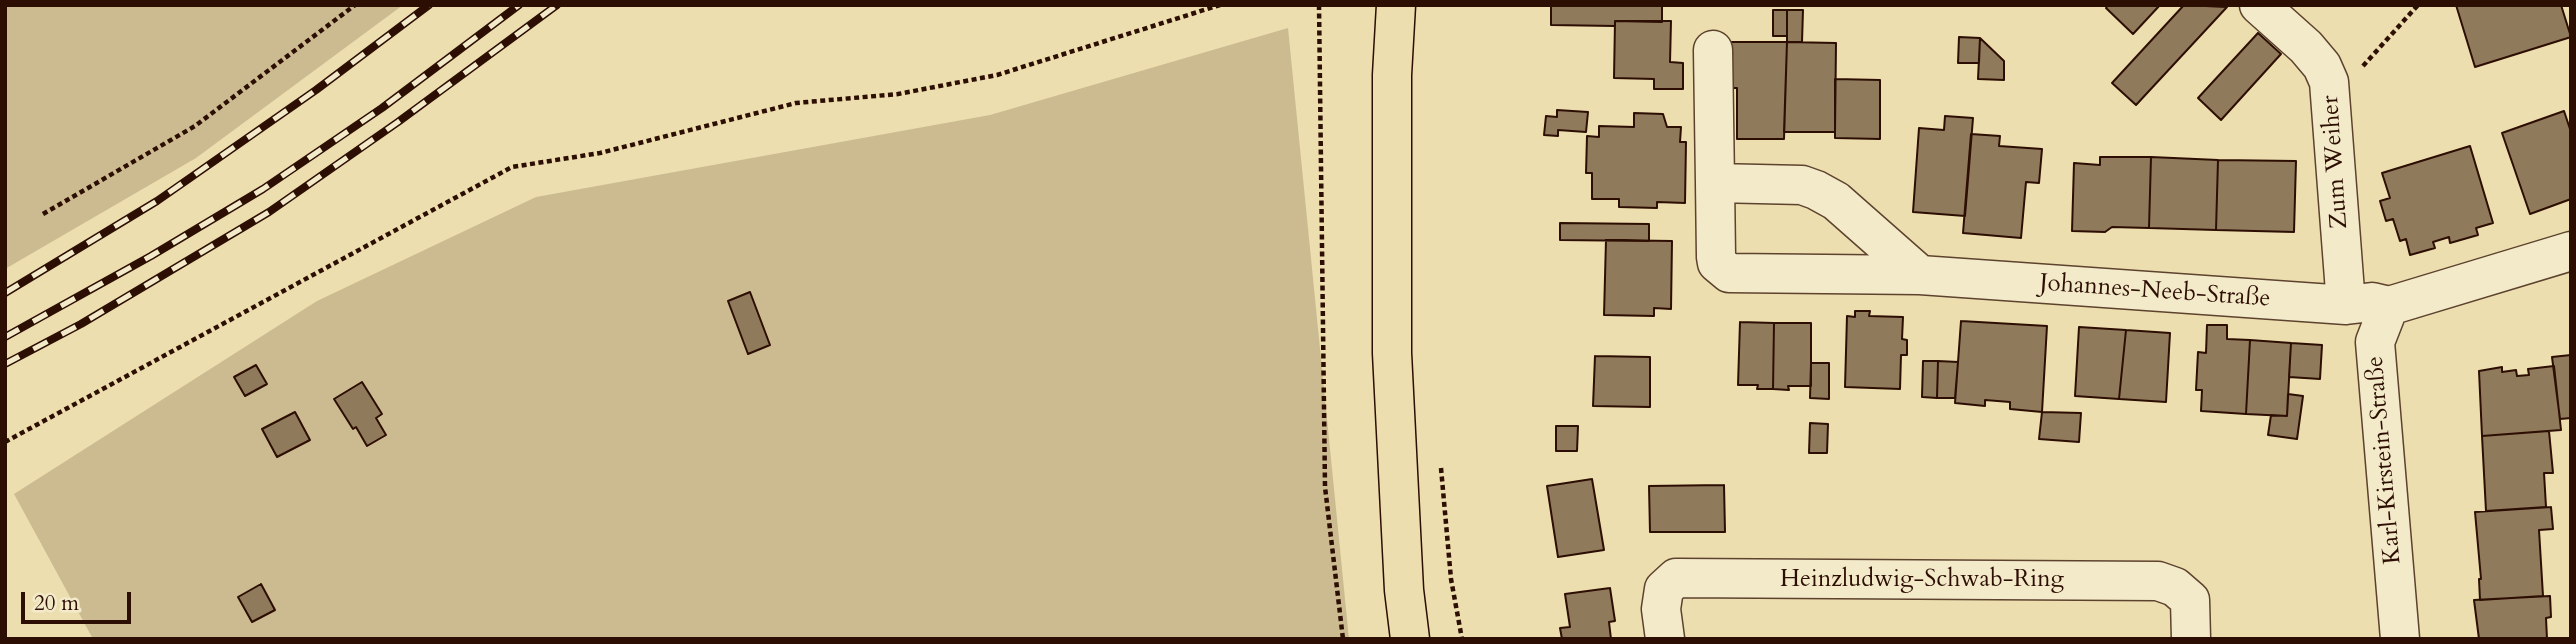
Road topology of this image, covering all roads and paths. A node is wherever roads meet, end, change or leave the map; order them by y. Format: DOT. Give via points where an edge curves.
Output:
graph roads {
  1 [pos="355,5"];
  2 [pos="1220,5"];
  3 [pos="1319,5"];
  4 [pos="1396,5"];
  5 [pos="2259,5"];
  6 [pos="2418,5"];
  7 [pos="1713,50"];
  8 [pos="2332,100"];
  9 [pos="1715,183"];
  10 [pos="43,214"];
  11 [pos="2571,251"];
  12 [pos="1920,275"];
  13 [pos="2346,305"];
  14 [pos="2389,306"];
  15 [pos="5,442"];
  16 [pos="1441,468"];
  17 [pos="1343,639"];
  18 [pos="1410,639"];
  19 [pos="1462,639"];
  20 [pos="1665,639"];
  21 [pos="2191,639"];
  22 [pos="2400,639"];
  1 -- 10 [label="path" via="195,126"];
  2 -- 15 [label="path" via="998,75 898,94 796,103 600,153 512,167"];
  3 -- 17 [label="path" via="1325,487"];
  4 -- 18 [label="main road" via="1392,353"];
  5 -- 8 [label="street, Zum Weiher" via="2322,66"];
  6 -- 8 [label="path"];
  7 -- 9 [label="street, Johannes-Neeb-Straße"];
  8 -- 13 [label="street, Zum Weiher"];
  9 -- 12 [label="street" via="1802,185 1816,190 1836,201"];
  9 -- 12 [label="street, Johannes-Neeb-Straße" via="1716,257 1729,273"];
  11 -- 14 [label="street"];
  12 -- 13 [label="street, Johannes-Neeb-Straße"];
  13 -- 14 [label="street, Johannes-Neeb-Straße" via="2372,302"];
  14 -- 22 [label="street, Karl-Kirstein-Straße" via="2375,342"];
  16 -- 19 [label="path" via="1451,579"];
  20 -- 21 [label="street, Heinzludwig-Schwab-Ring" via="1664,589 1676,578 2158,581 2175,587 2190,600"];
}
